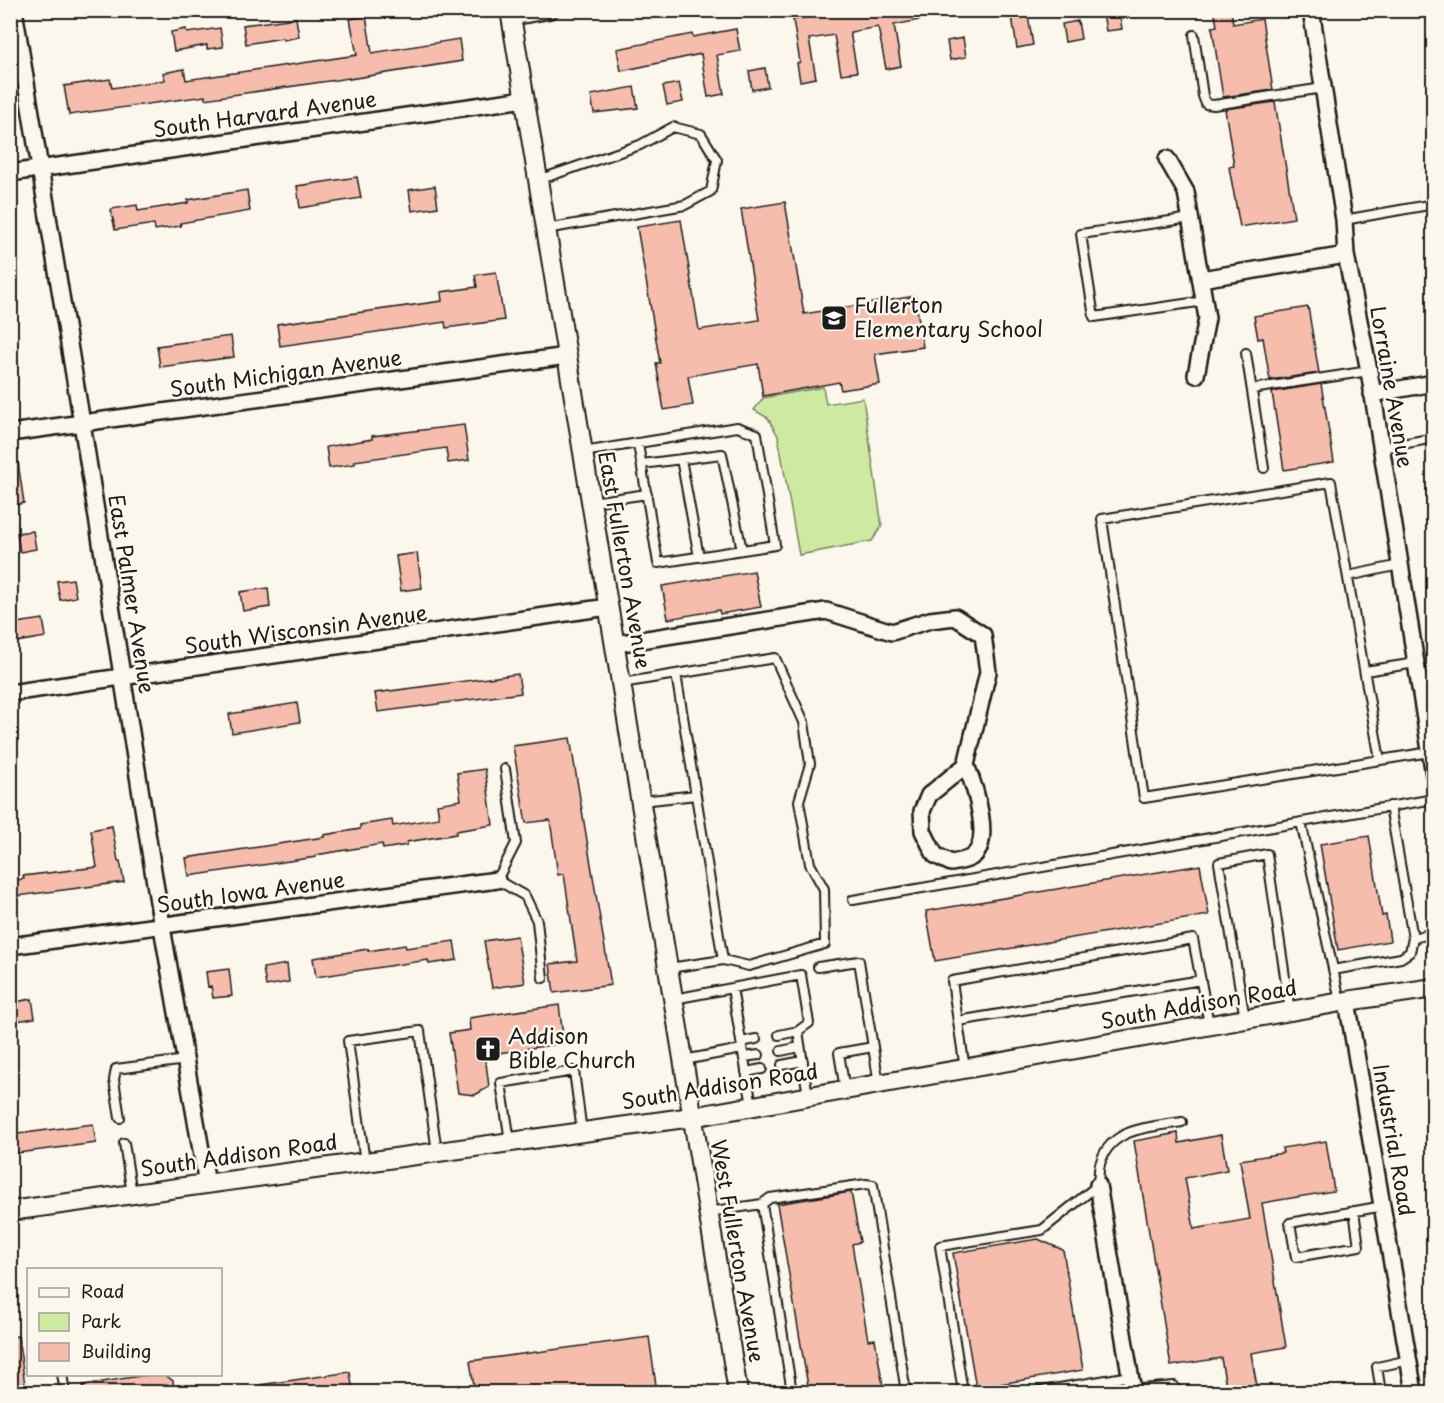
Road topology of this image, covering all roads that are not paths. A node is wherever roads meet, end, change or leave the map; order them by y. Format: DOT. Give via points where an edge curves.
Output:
graph roads {
  1 [pos="14,10"];
  2 [pos="550,10"];
  3 [pos="1311,10"];
  4 [pos="511,14"];
  5 [pos="1194,35"];
  6 [pos="1323,88"];
  7 [pos="525,99"];
  8 [pos="1167,159"];
  9 [pos="39,169"];
  10 [pos="10,172"];
  11 [pos="538,180"];
  12 [pos="1434,204"];
  13 [pos="1191,218"];
  14 [pos="1344,220"];
  15 [pos="546,229"];
  16 [pos="1346,255"];
  17 [pos="1201,279"];
  18 [pos="1205,301"];
  19 [pos="1246,353"];
  20 [pos="567,356"];
  21 [pos="1369,371"];
  22 [pos="1196,375"];
  23 [pos="1434,383"];
  24 [pos="1252,389"];
  25 [pos="1372,394"];
  26 [pos="82,423"];
  27 [pos="10,433"];
  28 [pos="1434,438"];
  29 [pos="638,444"];
  30 [pos="1381,448"];
  31 [pos="583,452"];
  32 [pos="681,459"];
  33 [pos="642,464"];
  34 [pos="1264,468"];
  35 [pos="647,494"];
  36 [pos="591,502"];
  37 [pos="742,550"];
  38 [pos="699,557"];
  39 [pos="1400,566"];
  40 [pos="1348,576"];
  41 [pos="608,608"];
  42 [pos="615,644"];
  43 [pos="1416,663"];
  44 [pos="1365,670"];
  45 [pos="676,674"];
  46 [pos="123,678"];
  47 [pos="621,683"];
  48 [pos="10,693"];
  49 [pos="1430,752"];
  50 [pos="1380,760"];
  51 [pos="966,765"];
  52 [pos="505,769"];
  53 [pos="1434,775"];
  54 [pos="696,795"];
  55 [pos="1434,799"];
  56 [pos="640,801"];
  57 [pos="1390,806"];
  58 [pos="1301,822"];
  59 [pos="497,880"];
  60 [pos="853,900"];
  61 [pos="162,927"];
  62 [pos="1434,933"];
  63 [pos="1413,938"];
  64 [pos="10,946"];
  65 [pos="723,960"];
  66 [pos="818,967"];
  67 [pos="668,969"];
  68 [pos="1333,970"];
  69 [pos="543,978"];
  70 [pos="1201,981"];
  71 [pos="732,988"];
  72 [pos="1434,988"];
  73 [pos="673,1000"];
  74 [pos="1343,1002"];
  75 [pos="1290,1012"];
  76 [pos="1245,1020"];
  77 [pos="958,1021"];
  78 [pos="1209,1026"];
  79 [pos="798,1031"];
  80 [pos="779,1035"];
  81 [pos="756,1039"];
  82 [pos="800,1047"];
  83 [pos="873,1047"];
  84 [pos="742,1050"];
  85 [pos="781,1051"];
  86 [pos="759,1055"];
  87 [pos="186,1060"];
  88 [pos="682,1060"];
  89 [pos="803,1061"];
  90 [pos="782,1065"];
  91 [pos="762,1069"];
  92 [pos="965,1069"];
  93 [pos="746,1072"];
  94 [pos="879,1084"];
  95 [pos="845,1090"];
  96 [pos="808,1096"];
  97 [pos="752,1106"];
  98 [pos="692,1117"];
  99 [pos="120,1118"];
  100 [pos="1182,1122"];
  101 [pos="582,1132"];
  102 [pos="510,1142"];
  103 [pos="124,1143"];
  104 [pos="437,1152"];
  105 [pos="365,1162"];
  106 [pos="207,1184"];
  107 [pos="1098,1185"];
  108 [pos="132,1194"];
  109 [pos="762,1204"];
  110 [pos="1383,1206"];
  111 [pos="10,1211"];
  112 [pos="1354,1211"];
  113 [pos="708,1212"];
  114 [pos="1409,1360"];
  115 [pos="62,1376"];
  116 [pos="1132,1386"];
  117 [pos="65,1392"];
  118 [pos="738,1392"];
  119 [pos="792,1392"];
  120 [pos="906,1392"];
  121 [pos="963,1392"];
  122 [pos="1036,1392"];
  123 [pos="1175,1392"];
  124 [pos="1381,1392"];
  125 [pos="1414,1392"];
  1 -- 9 [label="street, East Palmer Avenue"];
  2 -- 4 [label="street"];
  3 -- 6 [label="street, Lorraine Avenue"];
  4 -- 7 [label="street, East Fullerton Avenue"];
  5 -- 6 [label="lane" via="1206,104"];
  6 -- 14 [label="street, Lorraine Avenue"];
  7 -- 9 [label="street, South Harvard Avenue"];
  7 -- 11 [label="street, East Fullerton Avenue"];
  8 -- 13 [label="street" via="1186,192"];
  9 -- 10 [label="street, South Harvard Avenue"];
  9 -- 26 [label="street, East Palmer Avenue"];
  11 -- 15 [label="street, East Fullerton Avenue"];
  11 -- 15 [label="lane" via="640,145 674,127 701,134 717,160 711,191 685,205"];
  12 -- 14 [label="lane"];
  13 -- 17 [label="street"];
  13 -- 18 [label="lane" via="1081,234 1094,317"];
  14 -- 16 [label="street, Lorraine Avenue"];
  15 -- 20 [label="street, East Fullerton Avenue"];
  16 -- 17 [label="street"];
  16 -- 21 [label="street, Lorraine Avenue"];
  17 -- 18 [label="street"];
  18 -- 22 [label="street" via="1207,318"];
  19 -- 24 [label="lane"];
  20 -- 26 [label="street, South Michigan Avenue"];
  20 -- 31 [label="street, East Fullerton Avenue"];
  21 -- 24 [label="lane"];
  21 -- 25 [label="street, Lorraine Avenue"];
  23 -- 25 [label="street"];
  24 -- 34 [label="lane"];
  25 -- 30 [label="street, Lorraine Avenue"];
  26 -- 27 [label="street, South Michigan Avenue"];
  26 -- 46 [label="street, East Palmer Avenue"];
  28 -- 30 [label="lane"];
  29 -- 31 [label="lane"];
  29 -- 33 [label="lane"];
  29 -- 37 [label="lane" via="736,427 757,434 775,545"];
  30 -- 39 [label="street, Lorraine Avenue"];
  31 -- 36 [label="street, East Fullerton Avenue"];
  32 -- 33 [label="lane"];
  32 -- 37 [label="lane" via="722,454"];
  32 -- 38 [label="lane"];
  33 -- 35 [label="lane"];
  35 -- 36 [label="lane"];
  35 -- 38 [label="lane" via="658,563"];
  36 -- 41 [label="street, East Fullerton Avenue"];
  37 -- 38 [label="lane"];
  39 -- 40 [label="lane"];
  39 -- 43 [label="street, Lorraine Avenue"];
  40 -- 44 [label="lane"];
  40 -- 50 [label="lane" via="1331,482 1102,519 1144,798"];
  41 -- 42 [label="street, East Fullerton Avenue"];
  41 -- 46 [label="street, South Wisconsin Avenue"];
  42 -- 47 [label="street, East Fullerton Avenue"];
  42 -- 51 [label="street" via="826,611 892,632 955,617 983,635 988,672"];
  43 -- 44 [label="lane"];
  43 -- 49 [label="street, Lorraine Avenue"];
  44 -- 50 [label="lane"];
  45 -- 47 [label="lane"];
  45 -- 54 [label="lane"];
  45 -- 65 [label="lane" via="775,658 804,722 810,764 799,801 810,864 824,889 825,944 748,966"];
  46 -- 48 [label="street, South Wisconsin Avenue"];
  46 -- 61 [label="street, East Palmer Avenue"];
  47 -- 56 [label="street, East Fullerton Avenue"];
  49 -- 50 [label="lane"];
  49 -- 53 [label="street, Lorraine Avenue"];
  51 -- 51 [label="street" via="977,793 982,825 980,845 971,858 951,863 935,855 923,831 922,811 929,795"];
  52 -- 59 [label="lane" via="516,843"];
  54 -- 56 [label="lane"];
  54 -- 65 [label="lane"];
  55 -- 57 [label="lane"];
  56 -- 67 [label="street, East Fullerton Avenue"];
  57 -- 58 [label="lane"];
  57 -- 63 [label="lane"];
  58 -- 60 [label="lane"];
  58 -- 68 [label="lane"];
  59 -- 61 [label="street, South Iowa Avenue"];
  59 -- 69 [label="lane" via="525,896 537,921"];
  61 -- 64 [label="street, South Iowa Avenue"];
  61 -- 87 [label="street, East Palmer Avenue"];
  62 -- 63 [label="lane"];
  63 -- 68 [label="lane" via="1410,952 1401,957"];
  65 -- 67 [label="lane"];
  66 -- 83 [label="lane" via="859,961"];
  67 -- 73 [label="street, East Fullerton Avenue"];
  68 -- 74 [label="lane"];
  70 -- 77 [label="lane"];
  70 -- 77 [label="lane" via="1193,939 952,981"];
  70 -- 78 [label="lane"];
  71 -- 73 [label="lane"];
  71 -- 79 [label="lane" via="801,975 809,1023"];
  71 -- 84 [label="lane"];
  72 -- 74 [label="street, South Addison Road"];
  73 -- 88 [label="street, East Fullerton Avenue"];
  74 -- 75 [label="street, South Addison Road"];
  74 -- 110 [label="street, Industrial Road"];
  75 -- 76 [label="street, South Addison Road"];
  75 -- 76 [label="lane" via="1267,854 1219,863"];
  76 -- 78 [label="street, South Addison Road"];
  77 -- 92 [label="lane"];
  78 -- 92 [label="street, South Addison Road"];
  79 -- 80 [label="lane"];
  79 -- 82 [label="lane"];
  81 -- 84 [label="lane"];
  82 -- 85 [label="lane"];
  82 -- 89 [label="lane"];
  83 -- 94 [label="lane"];
  83 -- 95 [label="lane" via="838,1053"];
  84 -- 86 [label="lane"];
  84 -- 88 [label="lane"];
  84 -- 93 [label="lane"];
  87 -- 99 [label="lane" via="116,1070"];
  87 -- 106 [label="street, East Palmer Avenue"];
  88 -- 98 [label="street, East Fullerton Avenue"];
  89 -- 90 [label="lane"];
  89 -- 96 [label="lane"];
  91 -- 93 [label="lane"];
  92 -- 94 [label="street, South Addison Road"];
  93 -- 97 [label="lane"];
  94 -- 95 [label="street, South Addison Road"];
  95 -- 96 [label="street, South Addison Road"];
  96 -- 97 [label="street, South Addison Road"];
  97 -- 98 [label="street, South Addison Road"];
  98 -- 101 [label="street, South Addison Road"];
  98 -- 113 [label="street, West Fullerton Avenue"];
  100 -- 107 [label="lane" via="1128,1132 1115,1140 1100,1163"];
  101 -- 102 [label="street, South Addison Road"];
  101 -- 102 [label="lane" via="574,1071 501,1083"];
  102 -- 104 [label="street, South Addison Road"];
  103 -- 108 [label="lane"];
  104 -- 105 [label="street, South Addison Road"];
  104 -- 105 [label="lane" via="420,1031 348,1041"];
  105 -- 106 [label="street, South Addison Road"];
  106 -- 108 [label="street, South Addison Road"];
  107 -- 116 [label="street"];
  107 -- 121 [label="lane" via="1042,1230 940,1246"];
  108 -- 111 [label="street, South Addison Road"];
  109 -- 113 [label="lane"];
  109 -- 119 [label="lane"];
  109 -- 120 [label="lane" via="770,1198 873,1185"];
  110 -- 112 [label="lane"];
  110 -- 114 [label="street, Industrial Road"];
  112 -- 112 [label="lane" via="1290,1223 1296,1257 1359,1246"];
  113 -- 118 [label="street, West Fullerton Avenue"];
  114 -- 124 [label="lane" via="1377,1367"];
  114 -- 125 [label="street, Industrial Road"];
  115 -- 117 [label="lane"];
  116 -- 122 [label="lane"];
  116 -- 123 [label="lane" via="1174,1386"];
}
